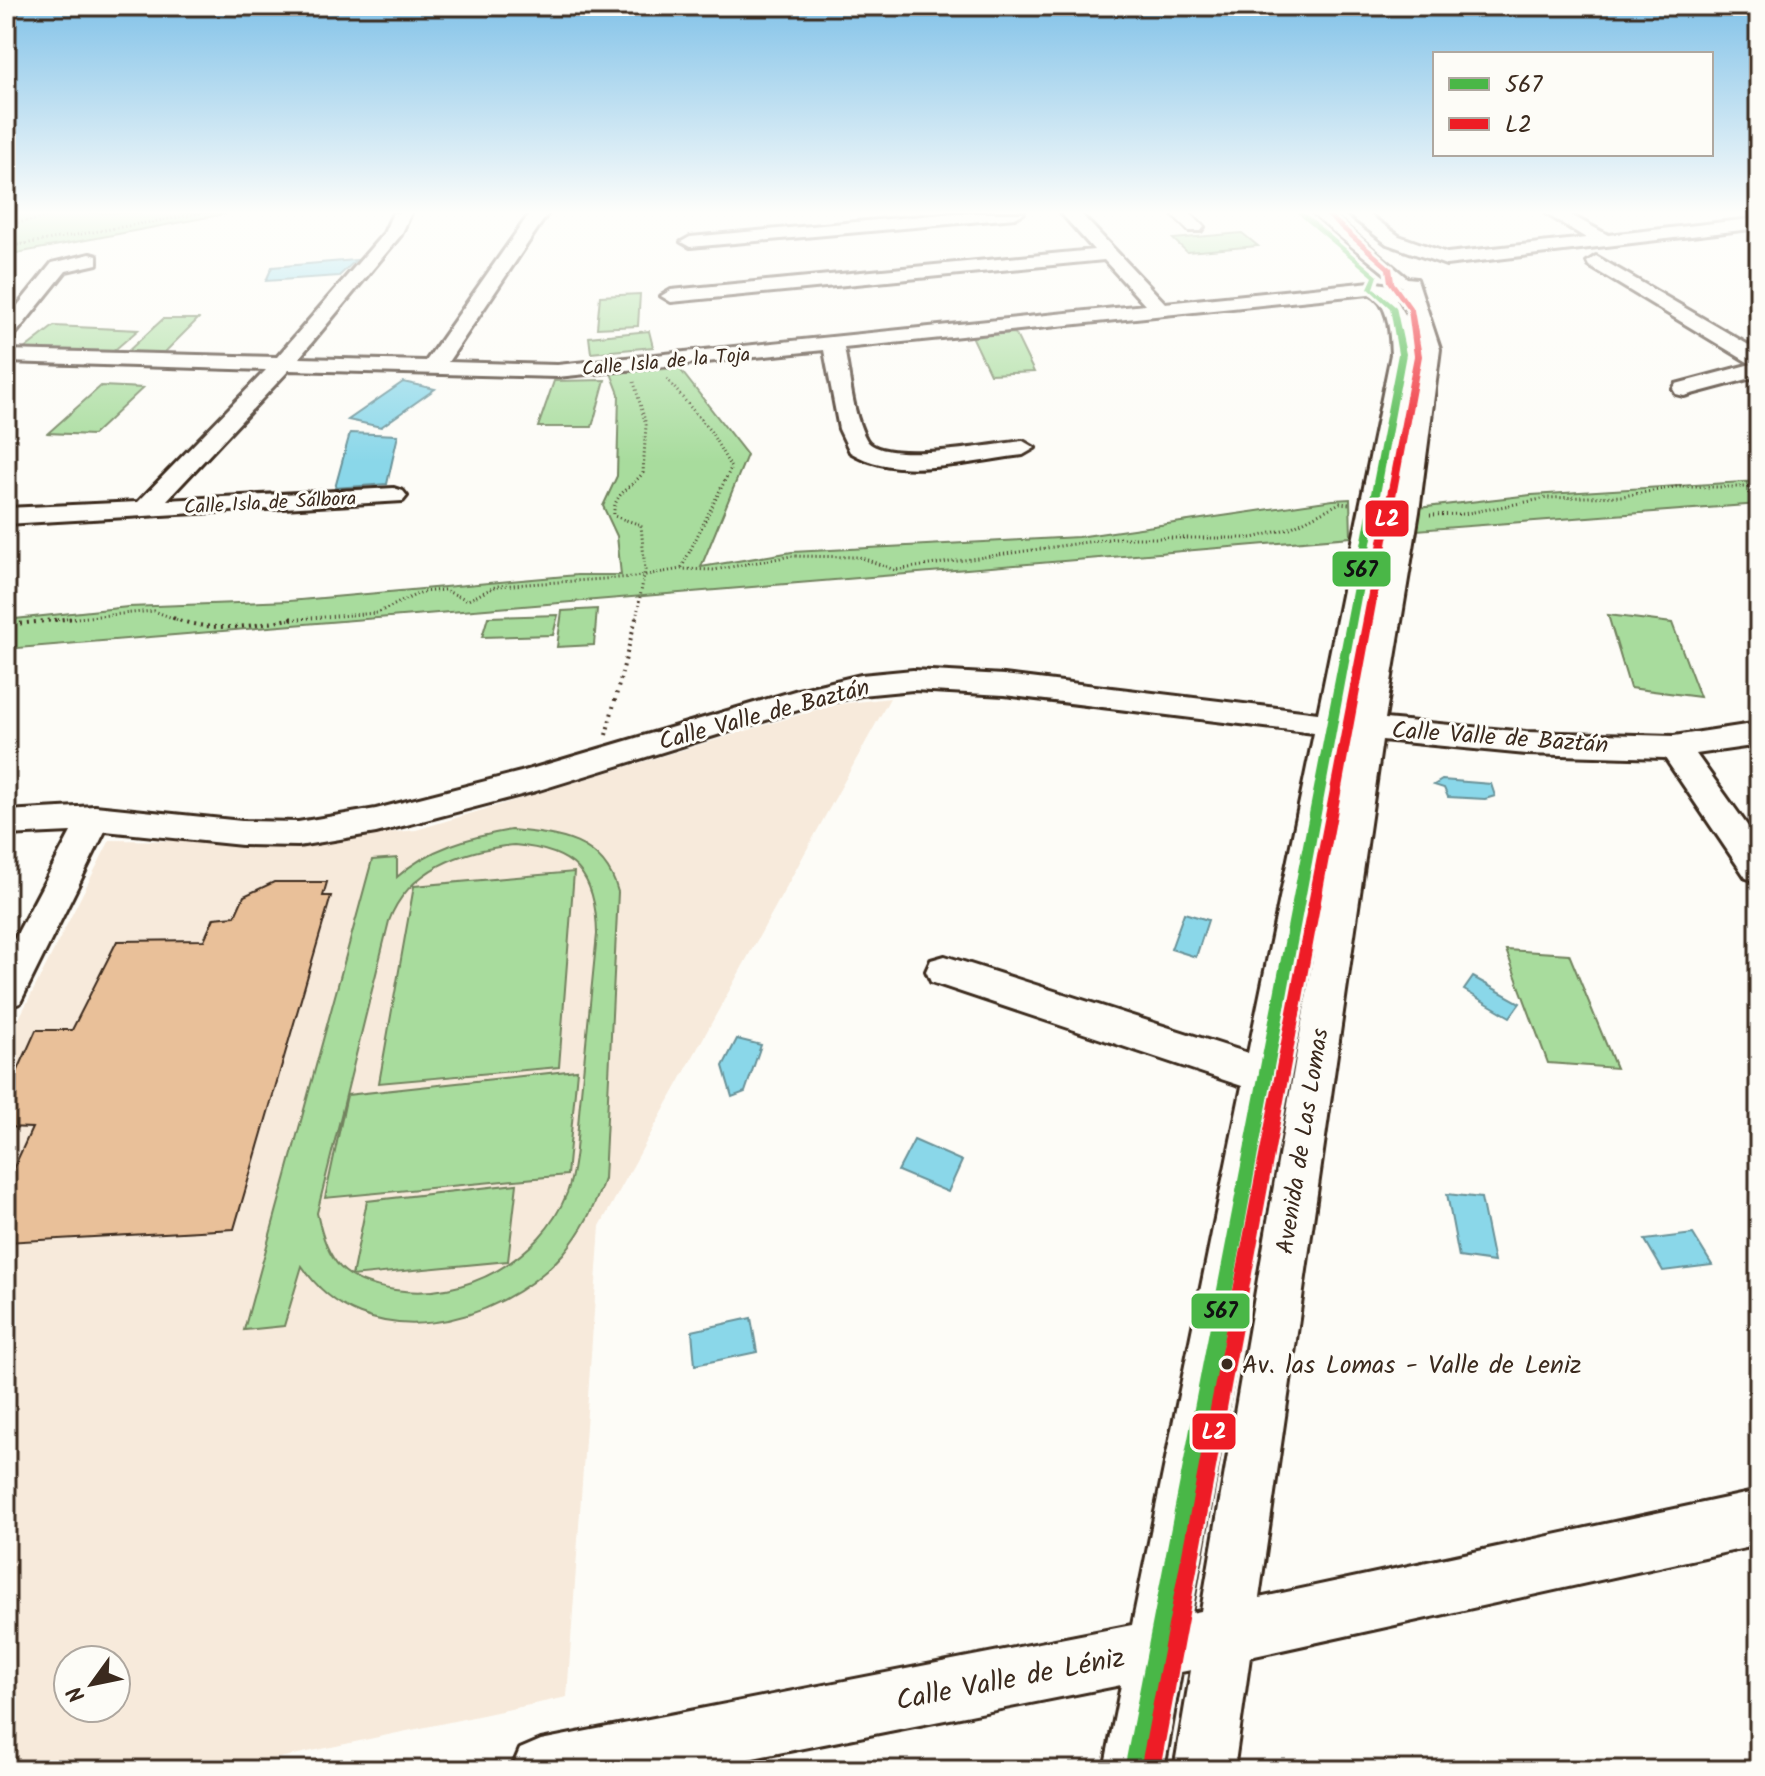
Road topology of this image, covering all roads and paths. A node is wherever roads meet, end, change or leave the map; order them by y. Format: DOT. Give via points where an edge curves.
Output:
graph roads {
  1 [pos="36,296"];
  2 [pos="340,296"];
  3 [pos="482,296"];
  4 [pos="1148,296"];
  5 [pos="1280,296"];
  6 [pos="1405,296"];
  7 [pos="1412,296"];
  8 [pos="1646,296"];
  9 [pos="1159,308"];
  10 [pos="6,333"];
  11 [pos="833,344"];
  12 [pos="6,356"];
  13 [pos="1759,360"];
  14 [pos="665,362"];
  15 [pos="629,365"];
  16 [pos="281,366"];
  17 [pos="1759,369"];
  18 [pos="431,370"];
  19 [pos="1684,389"];
  20 [pos="1023,448"];
  21 [pos="1759,487"];
  22 [pos="394,496"];
  23 [pos="145,509"];
  24 [pos="1383,514"];
  25 [pos="6,516"];
  26 [pos="681,569"];
  27 [pos="645,575"];
  28 [pos="6,625"];
  29 [pos="1350,726"];
  30 [pos="1759,734"];
  31 [pos="1674,747"];
  32 [pos="601,760"];
  33 [pos="95,818"];
  34 [pos="6,823"];
  35 [pos="1759,869"];
  36 [pos="945,971"];
  37 [pos="6,992"];
  38 [pos="1262,1075"];
  39 [pos="1759,1518"];
  40 [pos="1225,1634"];
  41 [pos="1156,1649"];
  42 [pos="541,1770"];
  43 [pos="1134,1770"];
  44 [pos="1204,1770"];
  1 -- 10 [label="street"];
  2 -- 16 [label="street, Calle Isla de Sálbora"];
  3 -- 18 [label="street"];
  4 -- 9 [label="street"];
  5 -- 9 [label="street, Calle Isla de la Toja"];
  6 -- 24 [label="street"];
  7 -- 24 [label="street" via="1429,349"];
  8 -- 13 [label="street"];
  9 -- 11 [label="street, Calle Isla de la Toja"];
  11 -- 14 [label="street, Calle Isla de la Toja"];
  11 -- 20 [label="street" via="856,445 871,457"];
  12 -- 16 [label="street, Calle Isla de la Toja"];
  14 -- 15 [label="street, Calle Isla de la Toja"];
  14 -- 26 [label="path" via="666,377 712,431 731,468"];
  15 -- 18 [label="street, Calle Isla de la Toja" via="557,371"];
  15 -- 27 [label="path" via="646,425 643,473 616,496 613,509 614,516 641,525"];
  16 -- 18 [label="street, Calle Isla de la Toja"];
  16 -- 23 [label="street, Calle Isla de Sálbora"];
  17 -- 19 [label="street"];
  21 -- 24 [label="path" via="1676,487 1623,496 1547,498 1463,514"];
  22 -- 23 [label="street, Calle Isla de Sálbora"];
  23 -- 25 [label="street, Calle Isla de Sálbora"];
  24 -- 26 [label="path" via="1340,503 1290,528 1253,538 1115,538 895,570 841,556 791,556 714,570"];
  24 -- 29 [label="street, Avenida de Las Lomas"];
  26 -- 27 [label="path"];
  27 -- 28 [label="path" via="497,586 468,600 444,590 422,592 377,613 295,618 249,628 187,624 154,611"];
  27 -- 32 [label="path"];
  29 -- 31 [label="street, Calle Valle de Baztán" via="1526,743"];
  29 -- 32 [label="street, Calle Valle de Baztán" via="1004,685 913,680 798,700"];
  29 -- 38 [label="street, Avenida de Las Lomas"];
  29 -- 40 [label="street, Avenida de Las Lomas"];
  30 -- 31 [label="street, Calle Valle de Baztán"];
  31 -- 35 [label="street"];
  32 -- 33 [label="street, Calle Valle de Baztán" via="376,821 298,834"];
  33 -- 34 [label="street, Calle Valle de Baztán"];
  33 -- 37 [label="street"];
  36 -- 38 [label="street, Avenida de Las Lomas"];
  38 -- 41 [label="street, Avenida de Las Lomas"];
  39 -- 40 [label="street, Calle Valle de Léniz"];
  40 -- 41 [label="street, Calle Valle de Léniz"];
  40 -- 44 [label="street, Avenida de Las Lomas"];
  41 -- 42 [label="street, Calle Valle de Léniz"];
  41 -- 43 [label="street, Avenida de Las Lomas"];
}
